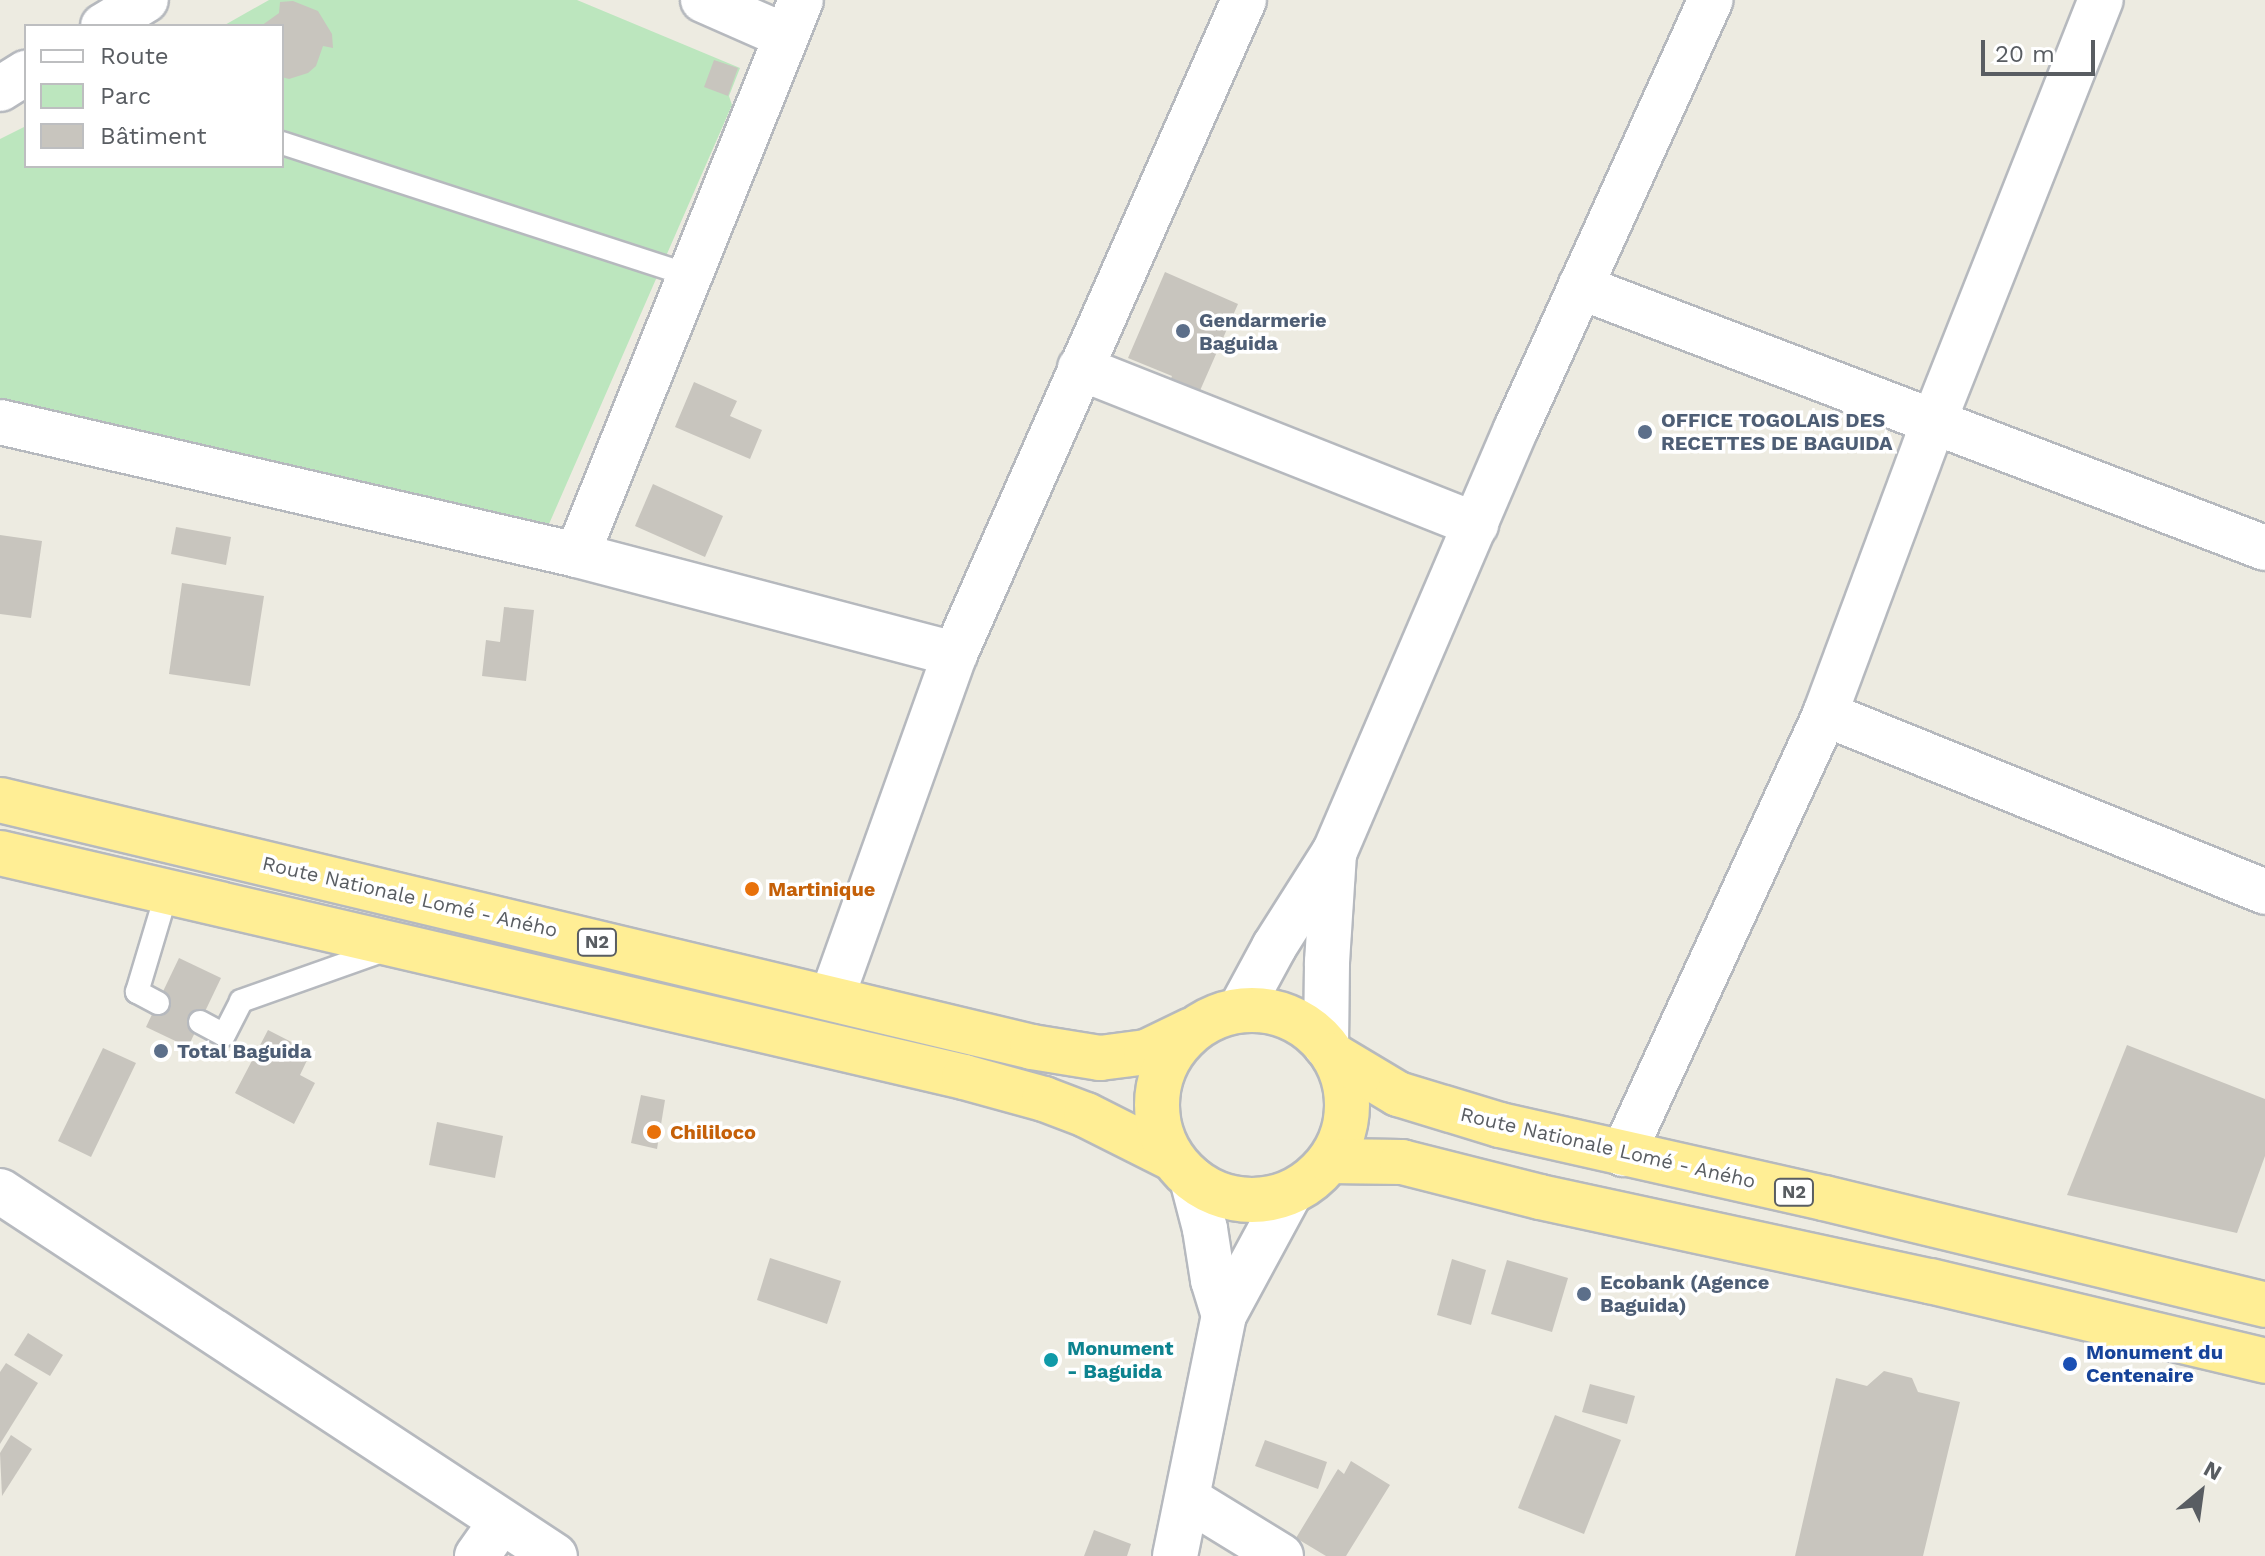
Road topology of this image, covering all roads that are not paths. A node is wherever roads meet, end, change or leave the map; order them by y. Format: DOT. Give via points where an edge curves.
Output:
graph roads {
  1 [pos="146,0"];
  2 [pos="703,0"];
  3 [pos="1244,0"];
  4 [pos="2101,0"];
  5 [pos="1703,2"];
  6 [pos="793,18"];
  7 [pos="106,24"];
  8 [pos="24,74"];
  9 [pos="0,89"];
  10 [pos="284,144"];
  11 [pos="689,275"];
  12 [pos="1580,287"];
  13 [pos="1080,368"];
  14 [pos="1934,421"];
  15 [pos="0,422"];
  16 [pos="1476,525"];
  17 [pos="2265,548"];
  18 [pos="577,555"];
  19 [pos="955,654"];
  20 [pos="1825,714"];
  21 [pos="0,800"];
  22 [pos="1335,851"];
  23 [pos="0,853"];
  24 [pos="167,892"];
  25 [pos="2265,892"];
  26 [pos="394,946"];
  27 [pos="832,997"];
  28 [pos="158,1003"];
  29 [pos="1240,1010"];
  30 [pos="200,1022"];
  31 [pos="1192,1030"];
  32 [pos="1330,1050"];
  33 [pos="1623,1154"];
  34 [pos="1330,1161"];
  35 [pos="1182,1169"];
  36 [pos="0,1191"];
  37 [pos="1290,1193"];
  38 [pos="2265,1305"];
  39 [pos="1224,1315"];
  40 [pos="2265,1361"];
  41 [pos="1188,1499"];
  42 [pos="489,1539"];
  43 [pos="555,1556"];
  44 [pos="1175,1556"];
  45 [pos="1281,1556"];
  1 -- 7 [label="street"];
  2 -- 6 [label="street"];
  3 -- 13 [label="street"];
  4 -- 14 [label="street"];
  5 -- 12 [label="street"];
  6 -- 11 [label="street"];
  8 -- 9 [label="street"];
  10 -- 11 [label="lane"];
  11 -- 18 [label="street"];
  12 -- 14 [label="street"];
  12 -- 16 [label="street"];
  13 -- 16 [label="street"];
  13 -- 19 [label="street"];
  14 -- 17 [label="street"];
  14 -- 20 [label="street"];
  15 -- 18 [label="street"];
  16 -- 22 [label="street"];
  18 -- 19 [label="street"];
  19 -- 27 [label="street"];
  20 -- 25 [label="street"];
  20 -- 33 [label="street"];
  21 -- 27 [label="highway, Route Nationale Lomé - Aného / N2"];
  22 -- 29 [label="street"];
  22 -- 32 [label="street" via="1327,962"];
  23 -- 24 [label="highway"];
  24 -- 26 [label="highway"];
  24 -- 28 [label="lane" via="137,992"];
  26 -- 30 [label="lane" via="241,1001 224,1035"];
  26 -- 35 [label="highway" via="1009,1089 1086,1115"];
  27 -- 31 [label="highway, Route Nationale Lomé - Aného / N2" via="1032,1047 1100,1058 1146,1052"];
  29 -- 31 [label="highway, N2"];
  29 -- 32 [label="highway, N2" via="1288,1017"];
  31 -- 35 [label="highway, N2" via="1169,1057 1157,1091 1159,1126"];
  32 -- 33 [label="highway, Route Nationale Lomé - Aného / N2" via="1369,1079 1409,1098"];
  32 -- 34 [label="highway" via="1344,1081 1348,1109 1340,1145"];
  33 -- 38 [label="highway, Route Nationale Lomé - Aného / N2"];
  34 -- 37 [label="highway"];
  34 -- 40 [label="highway" via="1402,1162"];
  35 -- 37 [label="highway" via="1205,1189 1239,1200"];
  35 -- 39 [label="street" via="1205,1229"];
  36 -- 42 [label="street"];
  37 -- 39 [label="street"];
  39 -- 41 [label="street"];
  41 -- 44 [label="street"];
  41 -- 45 [label="street"];
  42 -- 43 [label="street"];
}
